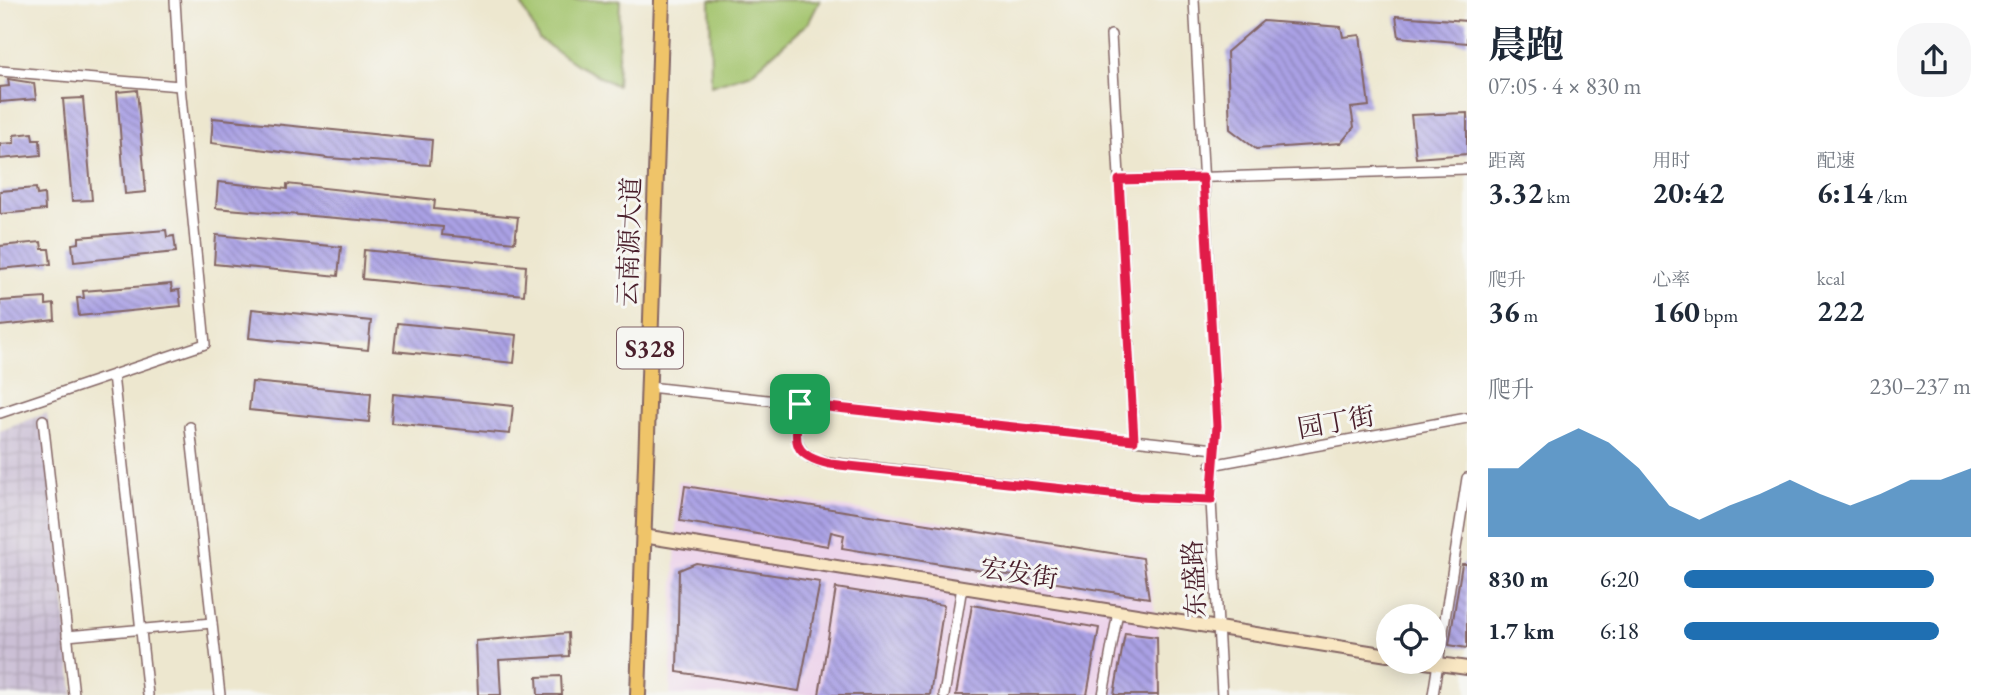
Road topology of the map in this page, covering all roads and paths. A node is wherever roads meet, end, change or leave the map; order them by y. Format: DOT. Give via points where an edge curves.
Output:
graph roads {
  1 [pos="175,0"];
  2 [pos="662,0"];
  3 [pos="1194,0"];
  4 [pos="1111,35"];
  5 [pos="0,71"];
  6 [pos="180,86"];
  7 [pos="1467,169"];
  8 [pos="1203,178"];
  9 [pos="1119,180"];
  10 [pos="113,375"];
  11 [pos="649,387"];
  12 [pos="800,404"];
  13 [pos="0,413"];
  14 [pos="1467,418"];
  15 [pos="43,420"];
  16 [pos="191,427"];
  17 [pos="1134,440"];
  18 [pos="1215,449"];
  19 [pos="1212,466"];
  20 [pos="1467,478"];
  21 [pos="1211,500"];
  22 [pos="643,536"];
  23 [pos="962,587"];
  24 [pos="1442,604"];
  25 [pos="1118,612"];
  26 [pos="212,623"];
  27 [pos="1218,628"];
  28 [pos="141,629"];
  29 [pos="67,636"];
  30 [pos="1376,654"];
  31 [pos="1446,664"];
  32 [pos="1467,668"];
  33 [pos="1432,674"];
  34 [pos="74,695"];
  35 [pos="148,695"];
  36 [pos="220,695"];
  37 [pos="638,695"];
  38 [pos="944,695"];
  39 [pos="1103,695"];
  40 [pos="1222,695"];
  41 [pos="1433,695"];
  1 -- 6 [label="street"];
  2 -- 11 [label="main road, 云南源大道 / S328"];
  3 -- 8 [label="street, 东盛路"];
  4 -- 9 [label="street"];
  5 -- 6 [label="street"];
  6 -- 10 [label="street" via="205,344"];
  7 -- 8 [label="street"];
  8 -- 9 [label="street"];
  8 -- 18 [label="street, 东盛路"];
  9 -- 17 [label="street"];
  10 -- 13 [label="street"];
  10 -- 28 [label="street"];
  11 -- 12 [label="street"];
  11 -- 22 [label="main road, 云南源大道 / S328"];
  12 -- 17 [label="street"];
  12 -- 21 [label="street" via="795,442 817,461 1138,497"];
  14 -- 19 [label="street, 园丁街"];
  15 -- 29 [label="street"];
  16 -- 26 [label="street"];
  17 -- 18 [label="street"];
  18 -- 19 [label="street, 东盛路"];
  19 -- 21 [label="street, 东盛路"];
  20 -- 24 [label="street"];
  21 -- 27 [label="street, 东盛路"];
  22 -- 23 [label="street, 宏发街"];
  22 -- 37 [label="main road, 云南源大道 / S328"];
  23 -- 25 [label="street, 宏发街"];
  23 -- 38 [label="street"];
  25 -- 27 [label="street, 宏发街"];
  25 -- 39 [label="street"];
  26 -- 28 [label="street"];
  26 -- 36 [label="street"];
  27 -- 30 [label="street, 宏发街"];
  27 -- 40 [label="street, 东盛路"];
  28 -- 29 [label="street"];
  28 -- 35 [label="street"];
  29 -- 34 [label="street"];
  31 -- 32 [label="street"];
  33 -- 41 [label="street"];
}
